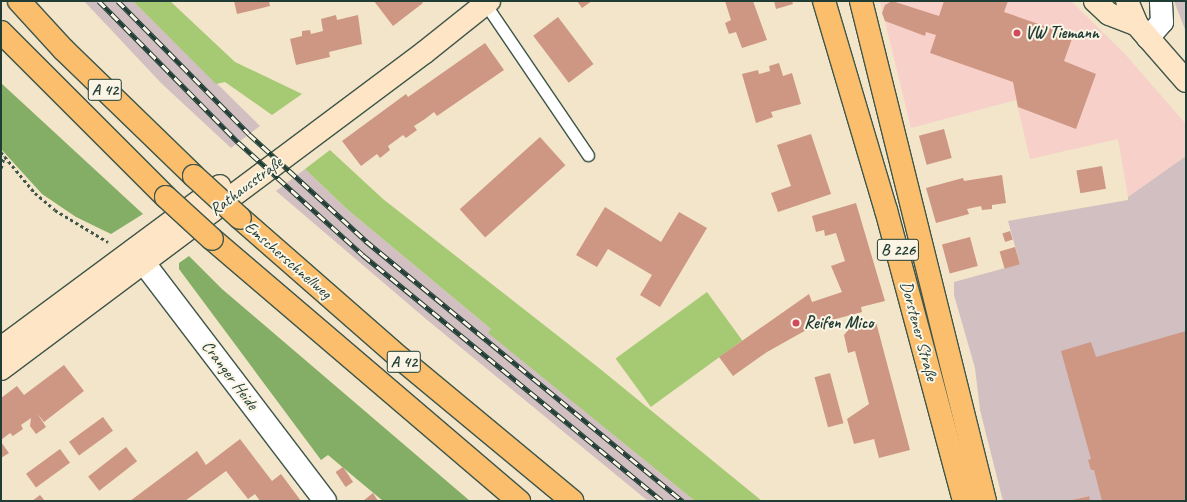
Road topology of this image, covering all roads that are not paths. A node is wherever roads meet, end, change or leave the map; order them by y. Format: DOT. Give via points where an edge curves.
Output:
graph roads {
  1 [pos="19,1"];
  2 [pos="824,1"];
  3 [pos="861,1"];
  4 [pos="1096,1"];
  5 [pos="1127,1"];
  6 [pos="1160,1"];
  7 [pos="481,2"];
  8 [pos="1142,31"];
  9 [pos="1,32"];
  10 [pos="1186,81"];
  11 [pos="588,155"];
  12 [pos="139,256"];
  13 [pos="1,348"];
  14 [pos="1,369"];
  15 [pos="325,501"];
  16 [pos="519,501"];
  17 [pos="572,501"];
  18 [pos="964,501"];
  19 [pos="985,501"];
  1 -- 17 [label="main road, Emscherschnellweg / A 42, bridge" via="63,49 240,218 400,358"];
  2 -- 18 [label="main road, Dorstener Straße / B 226" via="893,232"];
  3 -- 19 [label="main road, Dorstener Straße / B 226"];
  4 -- 8 [label="street" via="1109,14"];
  5 -- 8 [label="street"];
  6 -- 8 [label="street" via="1162,22"];
  7 -- 11 [label="lane"];
  7 -- 12 [label="street, Rathausstraße"];
  8 -- 10 [label="street"];
  9 -- 16 [label="main road, Emscherschnellweg / A 42, bridge" via="166,197 212,239"];
  12 -- 13 [label="street, Rathausstraße"];
  12 -- 14 [label="street, Rathausstraße"];
  12 -- 15 [label="street, Cranger Heide"];
}
